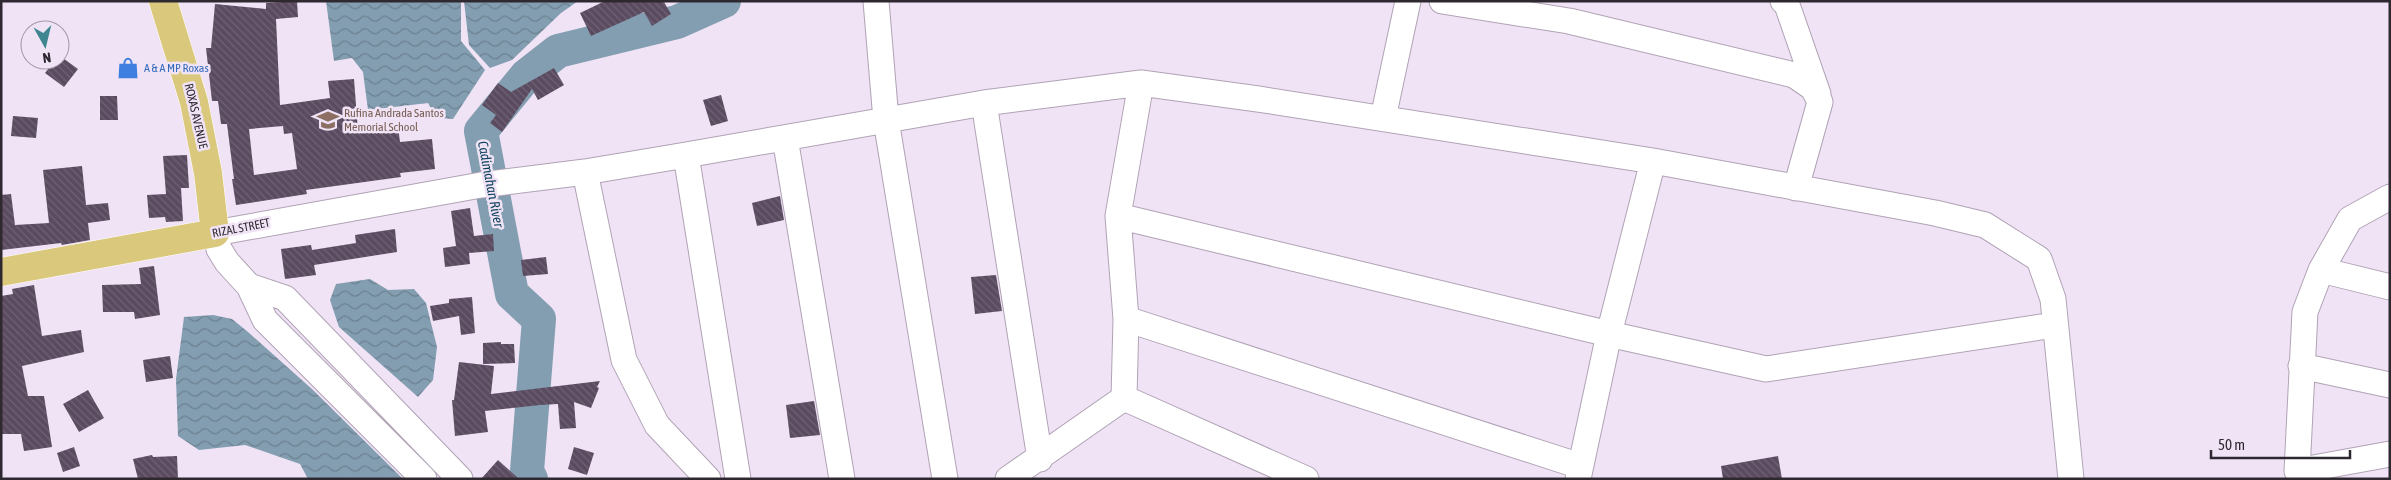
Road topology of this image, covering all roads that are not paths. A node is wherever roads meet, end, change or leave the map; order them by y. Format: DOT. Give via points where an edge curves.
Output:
graph roads {
  1 [pos="163,1"];
  2 [pos="876,1"];
  3 [pos="1408,1"];
  4 [pos="1442,1"];
  5 [pos="1783,1"];
  6 [pos="1142,83"];
  7 [pos="1820,102"];
  8 [pos="984,103"];
  9 [pos="1383,118"];
  10 [pos="886,120"];
  11 [pos="785,138"];
  12 [pos="686,155"];
  13 [pos="1653,162"];
  14 [pos="585,172"];
  15 [pos="1796,188"];
  16 [pos="2390,197"];
  17 [pos="1118,216"];
  18 [pos="215,233"];
  19 [pos="2321,270"];
  20 [pos="1,272"];
  21 [pos="249,286"];
  22 [pos="2390,287"];
  23 [pos="1126,319"];
  24 [pos="2054,325"];
  25 [pos="1609,334"];
  26 [pos="2301,366"];
  27 [pos="2390,385"];
  28 [pos="1124,398"];
  29 [pos="2390,454"];
  30 [pos="1040,459"];
  31 [pos="1579,472"];
  32 [pos="424,479"];
  33 [pos="460,479"];
  34 [pos="708,479"];
  35 [pos="738,479"];
  36 [pos="842,479"];
  37 [pos="945,479"];
  38 [pos="1008,479"];
  39 [pos="1306,479"];
  40 [pos="2071,479"];
  1 -- 18 [label="main road, ROXAS AVENUE" via="194,102 208,173"];
  2 -- 10 [label="street"];
  3 -- 9 [label="street"];
  4 -- 7 [label="street" via="1569,21 1794,74 1813,88"];
  5 -- 7 [label="street"];
  6 -- 8 [label="street, RIZAL STREET"];
  6 -- 9 [label="street, RIZAL STREET"];
  6 -- 17 [label="street"];
  7 -- 15 [label="street"];
  8 -- 10 [label="street, RIZAL STREET"];
  8 -- 30 [label="street"];
  9 -- 13 [label="street, RIZAL STREET"];
  10 -- 11 [label="street, RIZAL STREET"];
  10 -- 37 [label="street"];
  11 -- 12 [label="street, RIZAL STREET"];
  11 -- 36 [label="street"];
  12 -- 14 [label="street, RIZAL STREET"];
  12 -- 35 [label="street"];
  13 -- 15 [label="street, RIZAL STREET"];
  13 -- 25 [label="street"];
  14 -- 18 [label="street, RIZAL STREET" via="481,185"];
  14 -- 34 [label="street" via="624,360 657,425"];
  15 -- 24 [label="street, RIZAL STREET" via="1985,225 2039,259 2052,299"];
  16 -- 19 [label="street" via="2350,220"];
  17 -- 23 [label="street"];
  17 -- 25 [label="street"];
  18 -- 20 [label="main road, RIZAL STREET"];
  18 -- 21 [label="street" via="227,262"];
  19 -- 22 [label="street"];
  19 -- 26 [label="street" via="2305,312"];
  21 -- 32 [label="street" via="266,320"];
  21 -- 33 [label="street" via="284,298"];
  23 -- 28 [label="street"];
  23 -- 31 [label="street"];
  24 -- 25 [label="street" via="1766,369"];
  24 -- 40 [label="street, RIZAL STREET"];
  25 -- 31 [label="street"];
  26 -- 27 [label="street"];
  26 -- 29 [label="street" via="2297,472"];
  28 -- 30 [label="street"];
  28 -- 39 [label="street"];
  30 -- 38 [label="street"];
}
